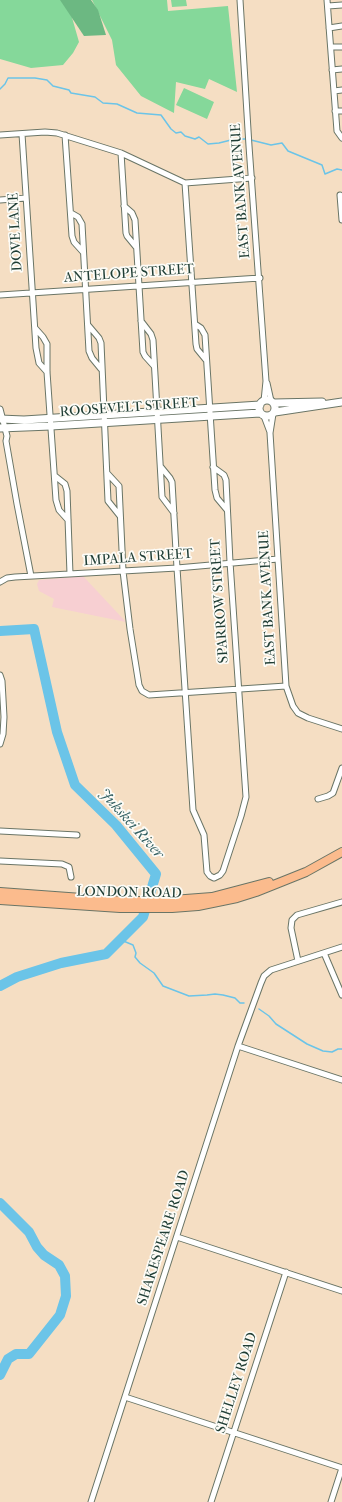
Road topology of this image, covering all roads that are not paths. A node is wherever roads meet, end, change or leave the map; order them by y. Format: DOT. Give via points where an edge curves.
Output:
graph roads {
  1 [pos="240,0"];
  2 [pos="327,0"];
  3 [pos="342,5"];
  4 [pos="328,6"];
  5 [pos="342,26"];
  6 [pos="329,28"];
  7 [pos="342,46"];
  8 [pos="331,47"];
  9 [pos="342,69"];
  10 [pos="332,70"];
  11 [pos="342,90"];
  12 [pos="334,91"];
  13 [pos="335,111"];
  14 [pos="342,111"];
  15 [pos="339,131"];
  16 [pos="22,134"];
  17 [pos="0,135"];
  18 [pos="65,135"];
  19 [pos="341,137"];
  20 [pos="121,153"];
  21 [pos="252,178"];
  22 [pos="185,183"];
  23 [pos="340,195"];
  24 [pos="26,198"];
  25 [pos="0,200"];
  26 [pos="124,206"];
  27 [pos="71,213"];
  28 [pos="342,220"];
  29 [pos="136,247"];
  30 [pos="83,252"];
  31 [pos="260,278"];
  32 [pos="192,282"];
  33 [pos="139,286"];
  34 [pos="85,289"];
  35 [pos="32,292"];
  36 [pos="0,295"];
  37 [pos="141,321"];
  38 [pos="195,324"];
  39 [pos="88,325"];
  40 [pos="35,328"];
  41 [pos="206,360"];
  42 [pos="154,366"];
  43 [pos="101,369"];
  44 [pos="47,372"];
  45 [pos="266,380"];
  46 [pos="272,402"];
  47 [pos="338,403"];
  48 [pos="210,408"];
  49 [pos="0,409"];
  50 [pos="262,409"];
  51 [pos="156,411"];
  52 [pos="274,413"];
  53 [pos="104,414"];
  54 [pos="210,416"];
  55 [pos="50,418"];
  56 [pos="157,419"];
  57 [pos="104,423"];
  58 [pos="1,425"];
  59 [pos="51,426"];
  60 [pos="270,433"];
  61 [pos="161,467"];
  62 [pos="213,467"];
  63 [pos="107,472"];
  64 [pos="55,476"];
  65 [pos="227,510"];
  66 [pos="174,513"];
  67 [pos="120,516"];
  68 [pos="68,520"];
  69 [pos="278,559"];
  70 [pos="230,562"];
  71 [pos="177,568"];
  72 [pos="123,570"];
  73 [pos="70,574"];
  74 [pos="31,576"];
  75 [pos="0,582"];
  76 [pos="1,678"];
  77 [pos="286,686"];
  78 [pos="238,689"];
  79 [pos="186,693"];
  80 [pos="342,729"];
  81 [pos="0,744"];
  82 [pos="342,768"];
  83 [pos="339,785"];
  84 [pos="318,799"];
  85 [pos="0,831"];
  86 [pos="77,835"];
  87 [pos="342,847"];
  88 [pos="342,852"];
  89 [pos="0,861"];
  90 [pos="71,877"];
  91 [pos="0,892"];
  92 [pos="0,900"];
  93 [pos="342,902"];
  94 [pos="121,904"];
  95 [pos="342,947"];
  96 [pos="324,953"];
  97 [pos="298,961"];
  98 [pos="342,994"];
  99 [pos="238,1046"];
  100 [pos="342,1080"];
  101 [pos="177,1237"];
  102 [pos="286,1272"];
  103 [pos="342,1291"];
  104 [pos="125,1397"];
  105 [pos="234,1432"];
  106 [pos="342,1468"];
  107 [pos="91,1502"];
  108 [pos="211,1502"];
  109 [pos="331,1502"];
  1 -- 21 [label="street, EAST BANK AVENUE"];
  2 -- 4 [label="street"];
  3 -- 4 [label="street"];
  4 -- 6 [label="street"];
  5 -- 6 [label="street"];
  6 -- 8 [label="street"];
  7 -- 8 [label="street"];
  8 -- 10 [label="street"];
  9 -- 10 [label="street"];
  10 -- 12 [label="street"];
  11 -- 12 [label="street"];
  12 -- 13 [label="street"];
  13 -- 14 [label="street"];
  13 -- 15 [label="street"];
  15 -- 19 [label="street"];
  16 -- 17 [label="street"];
  16 -- 18 [label="street" via="52,132"];
  16 -- 24 [label="street, DOVE LANE"];
  18 -- 20 [label="street"];
  18 -- 27 [label="street"];
  20 -- 22 [label="street"];
  20 -- 26 [label="street"];
  21 -- 22 [label="street"];
  21 -- 31 [label="street, EAST BANK AVENUE"];
  22 -- 32 [label="street"];
  23 -- 28 [label="street"];
  24 -- 25 [label="street"];
  24 -- 35 [label="street, DOVE LANE"];
  26 -- 29 [label="street" via="126,235"];
  26 -- 29 [label="street" via="134,216"];
  27 -- 30 [label="street" via="73,239"];
  27 -- 30 [label="street" via="81,222"];
  29 -- 33 [label="street"];
  30 -- 34 [label="street"];
  31 -- 32 [label="street, ANTELOPE STREET"];
  31 -- 45 [label="street, EAST BANK AVENUE"];
  32 -- 33 [label="street, ANTELOPE STREET"];
  32 -- 38 [label="street"];
  33 -- 34 [label="street, ANTELOPE STREET"];
  33 -- 37 [label="street"];
  34 -- 35 [label="street, ANTELOPE STREET"];
  34 -- 39 [label="street"];
  35 -- 36 [label="street, ANTELOPE STREET"];
  35 -- 40 [label="street, DOVE LANE"];
  37 -- 42 [label="street" via="152,337"];
  37 -- 42 [label="street" via="143,352"];
  38 -- 41 [label="street" via="197,349"];
  38 -- 41 [label="street" via="205,335"];
  39 -- 43 [label="street" via="90,354"];
  39 -- 43 [label="street" via="100,340"];
  40 -- 44 [label="street, DOVE LANE" via="38,360"];
  40 -- 44 [label="street, DOVE LANE" via="47,344"];
  41 -- 48 [label="street"];
  42 -- 51 [label="street"];
  43 -- 53 [label="street"];
  44 -- 55 [label="street, DOVE LANE"];
  45 -- 46 [label="street, EAST BANK AVENUE"];
  45 -- 50 [label="street, EAST BANK AVENUE"];
  46 -- 47 [label="street"];
  46 -- 50 [label="street"];
  46 -- 52 [label="street" via="275,407"];
  47 -- 52 [label="street"];
  48 -- 50 [label="street, ROOSEVELT STREET"];
  48 -- 51 [label="street, ROOSEVELT STREET"];
  48 -- 54 [label="street"];
  49 -- 58 [label="street"];
  50 -- 52 [label="street" via="268,417"];
  50 -- 54 [label="street, ROOSEVELT STREET"];
  50 -- 60 [label="street, EAST BANK AVENUE"];
  51 -- 53 [label="street, ROOSEVELT STREET"];
  51 -- 56 [label="street"];
  52 -- 60 [label="street, EAST BANK AVENUE"];
  53 -- 55 [label="street, ROOSEVELT STREET"];
  53 -- 57 [label="street"];
  54 -- 56 [label="street, ROOSEVELT STREET"];
  54 -- 62 [label="street"];
  55 -- 58 [label="street, ROOSEVELT STREET"];
  55 -- 59 [label="street, DOVE LANE"];
  56 -- 57 [label="street, ROOSEVELT STREET"];
  56 -- 61 [label="street"];
  57 -- 59 [label="street, ROOSEVELT STREET"];
  57 -- 63 [label="street"];
  58 -- 59 [label="street, ROOSEVELT STREET"];
  58 -- 74 [label="street"];
  59 -- 64 [label="street, DOVE LANE"];
  60 -- 69 [label="street, EAST BANK AVENUE"];
  61 -- 66 [label="street" via="162,497"];
  61 -- 66 [label="street" via="172,480"];
  62 -- 65 [label="street" via="216,494"];
  62 -- 65 [label="street, SPARROW STREET" via="224,475 226,480"];
  63 -- 67 [label="street" via="108,501"];
  63 -- 67 [label="street" via="119,486"];
  64 -- 68 [label="street, DOVE LANE" via="57,505"];
  64 -- 68 [label="street" via="66,486"];
  65 -- 70 [label="street, SPARROW STREET"];
  66 -- 71 [label="street"];
  67 -- 72 [label="street"];
  68 -- 73 [label="street"];
  69 -- 70 [label="street, IMPALA STREET"];
  69 -- 77 [label="street, EAST BANK AVENUE"];
  70 -- 71 [label="street, IMPALA STREET"];
  70 -- 78 [label="street, SPARROW STREET"];
  71 -- 72 [label="street, IMPALA STREET"];
  71 -- 79 [label="street"];
  72 -- 73 [label="street, IMPALA STREET"];
  72 -- 79 [label="street" via="139,687 143,693 149,694"];
  73 -- 74 [label="street, IMPALA STREET"];
  74 -- 75 [label="street, IMPALA STREET" via="11,577"];
  76 -- 81 [label="street" via="3,734"];
  77 -- 78 [label="street"];
  77 -- 80 [label="street, EAST BANK AVENUE" via="298,713"];
  78 -- 79 [label="street"];
  78 -- 79 [label="street, SPARROW STREET" via="246,799 224,868 220,875 214,878 208,872 204,835 193,810"];
  82 -- 83 [label="street"];
  83 -- 84 [label="street" via="331,794"];
  85 -- 86 [label="street"];
  87 -- 94 [label="main road, LONDON ROAD" via="291,874 248,888 212,897"];
  88 -- 94 [label="main road, LONDON ROAD" via="306,872 250,894 198,906 153,908"];
  89 -- 90 [label="street" via="62,864 69,867"];
  91 -- 94 [label="main road, LONDON ROAD"];
  92 -- 94 [label="main road, LONDON ROAD"];
  93 -- 97 [label="street" via="297,916 292,920 290,928"];
  95 -- 96 [label="street"];
  96 -- 97 [label="street"];
  96 -- 98 [label="street"];
  97 -- 99 [label="street, SHAKESPEARE ROAD" via="271,970 264,976"];
  99 -- 100 [label="street"];
  99 -- 101 [label="street, SHAKESPEARE ROAD"];
  101 -- 102 [label="street"];
  101 -- 104 [label="street, SHAKESPEARE ROAD"];
  102 -- 103 [label="street"];
  102 -- 105 [label="street, SHELLEY ROAD"];
  104 -- 105 [label="street"];
  104 -- 107 [label="street, SHAKESPEARE ROAD"];
  105 -- 106 [label="street"];
  105 -- 108 [label="street, SHELLEY ROAD"];
  106 -- 109 [label="street"];
}
